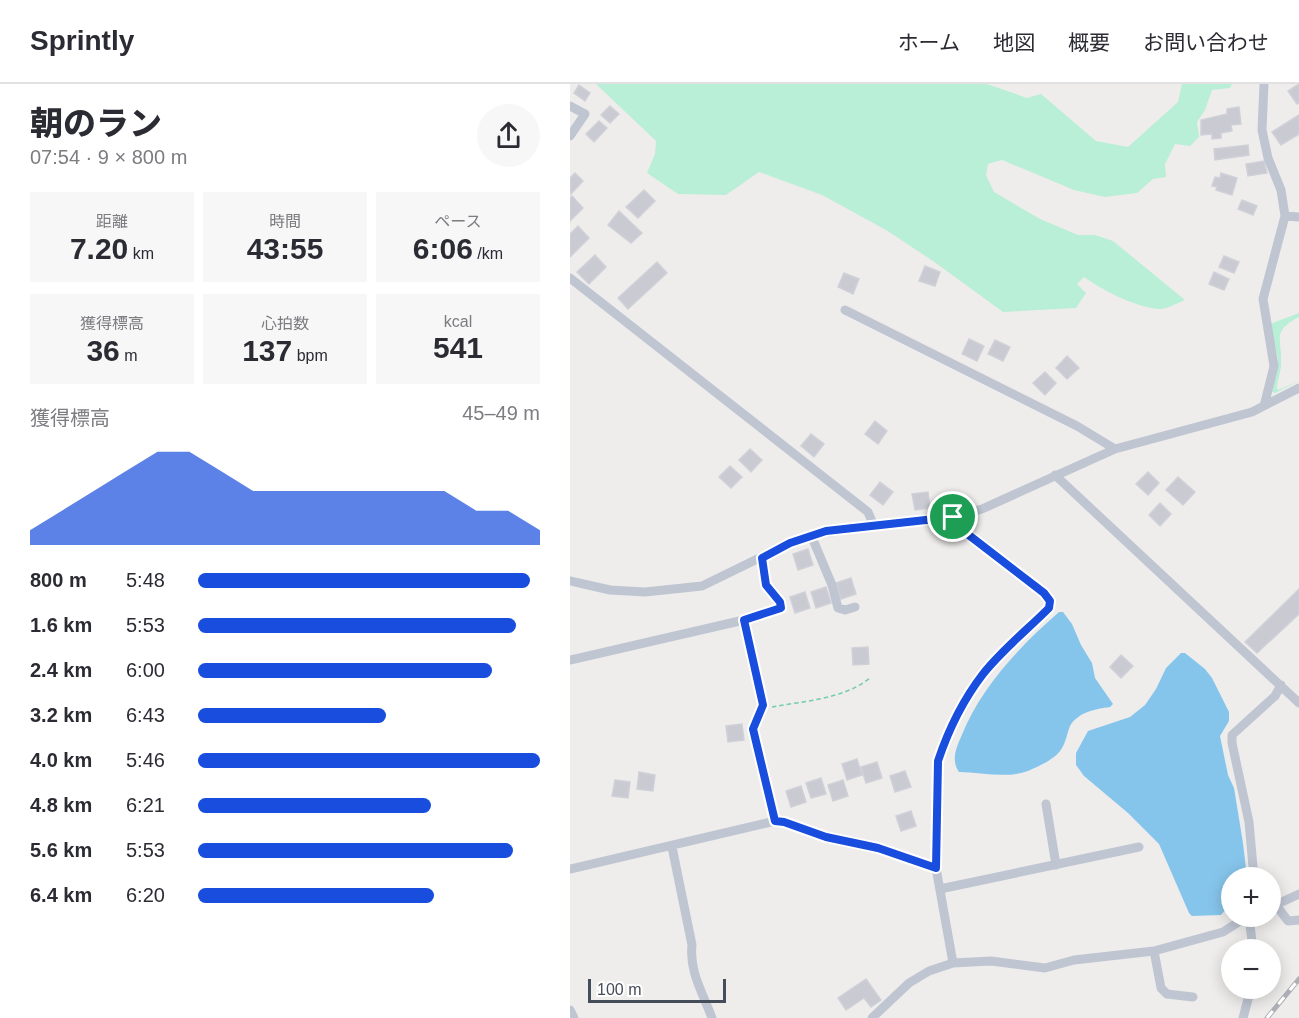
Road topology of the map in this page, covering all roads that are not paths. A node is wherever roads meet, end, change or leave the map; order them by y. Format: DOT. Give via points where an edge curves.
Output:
graph roads {
  1 [pos="1264,84"];
  2 [pos="570,106"];
  3 [pos="570,136"];
  4 [pos="1285,216"];
  5 [pos="1299,217"];
  6 [pos="570,278"];
  7 [pos="846,310"];
  8 [pos="1299,388"];
  9 [pos="1264,406"];
  10 [pos="1115,449"];
  11 [pos="1055,475"];
  12 [pos="953,517"];
  13 [pos="874,526"];
  14 [pos="811,535"];
  15 [pos="762,558"];
  16 [pos="570,581"];
  17 [pos="855,608"];
  18 [pos="744,620"];
  19 [pos="570,660"];
  20 [pos="1281,685"];
  21 [pos="1299,703"];
  22 [pos="1046,804"];
  23 [pos="775,821"];
  24 [pos="672,847"];
  25 [pos="1139,847"];
  26 [pos="1056,865"];
  27 [pos="1253,867"];
  28 [pos="936,868"];
  29 [pos="570,869"];
  30 [pos="940,889"];
  31 [pos="1299,894"];
  32 [pos="1281,902"];
  33 [pos="1281,915"];
  34 [pos="1299,921"];
  35 [pos="1231,927"];
  36 [pos="1154,951"];
  37 [pos="954,963"];
  38 [pos="1193,997"];
  39 [pos="1248,999"];
  40 [pos="570,1011"];
  41 [pos="574,1018"];
  42 [pos="712,1018"];
  43 [pos="873,1018"];
  44 [pos="1243,1018"];
  1 -- 4 [label="street" via="1263,130"];
  2 -- 3 [label="street" via="585,114"];
  4 -- 5 [label="street"];
  4 -- 9 [label="street" via="1263,299 1274,366"];
  6 -- 13 [label="street" via="868,512"];
  7 -- 10 [label="street"];
  8 -- 9 [label="street"];
  9 -- 10 [label="street"];
  10 -- 11 [label="street"];
  11 -- 12 [label="street" via="982,509"];
  11 -- 20 [label="street"];
  12 -- 13 [label="street"];
  12 -- 28 [label="street" via="957,526 1050,601 1049,608 971,690 942,747 938,761"];
  13 -- 14 [label="street"];
  14 -- 15 [label="street"];
  14 -- 17 [label="street" via="838,608"];
  15 -- 16 [label="street" via="702,586 645,592 610,590"];
  15 -- 18 [label="street" via="766,585 781,608"];
  18 -- 19 [label="street"];
  18 -- 23 [label="street" via="762,710 753,729"];
  20 -- 21 [label="street"];
  20 -- 27 [label="street" via="1275,696 1233,735"];
  22 -- 26 [label="street"];
  23 -- 24 [label="street"];
  23 -- 28 [label="street"];
  24 -- 29 [label="street"];
  24 -- 42 [label="street" via="692,945 693,970"];
  25 -- 26 [label="street"];
  26 -- 30 [label="street"];
  28 -- 30 [label="street"];
  30 -- 37 [label="street"];
  31 -- 32 [label="street"];
  33 -- 34 [label="street" via="1287,921"];
  35 -- 36 [label="street"];
  36 -- 37 [label="street" via="1074,960 1045,968 991,961"];
  36 -- 38 [label="street" via="1161,988 1167,994"];
  37 -- 43 [label="street" via="909,983"];
  39 -- 44 [label="street"];
  40 -- 41 [label="street"];
}
